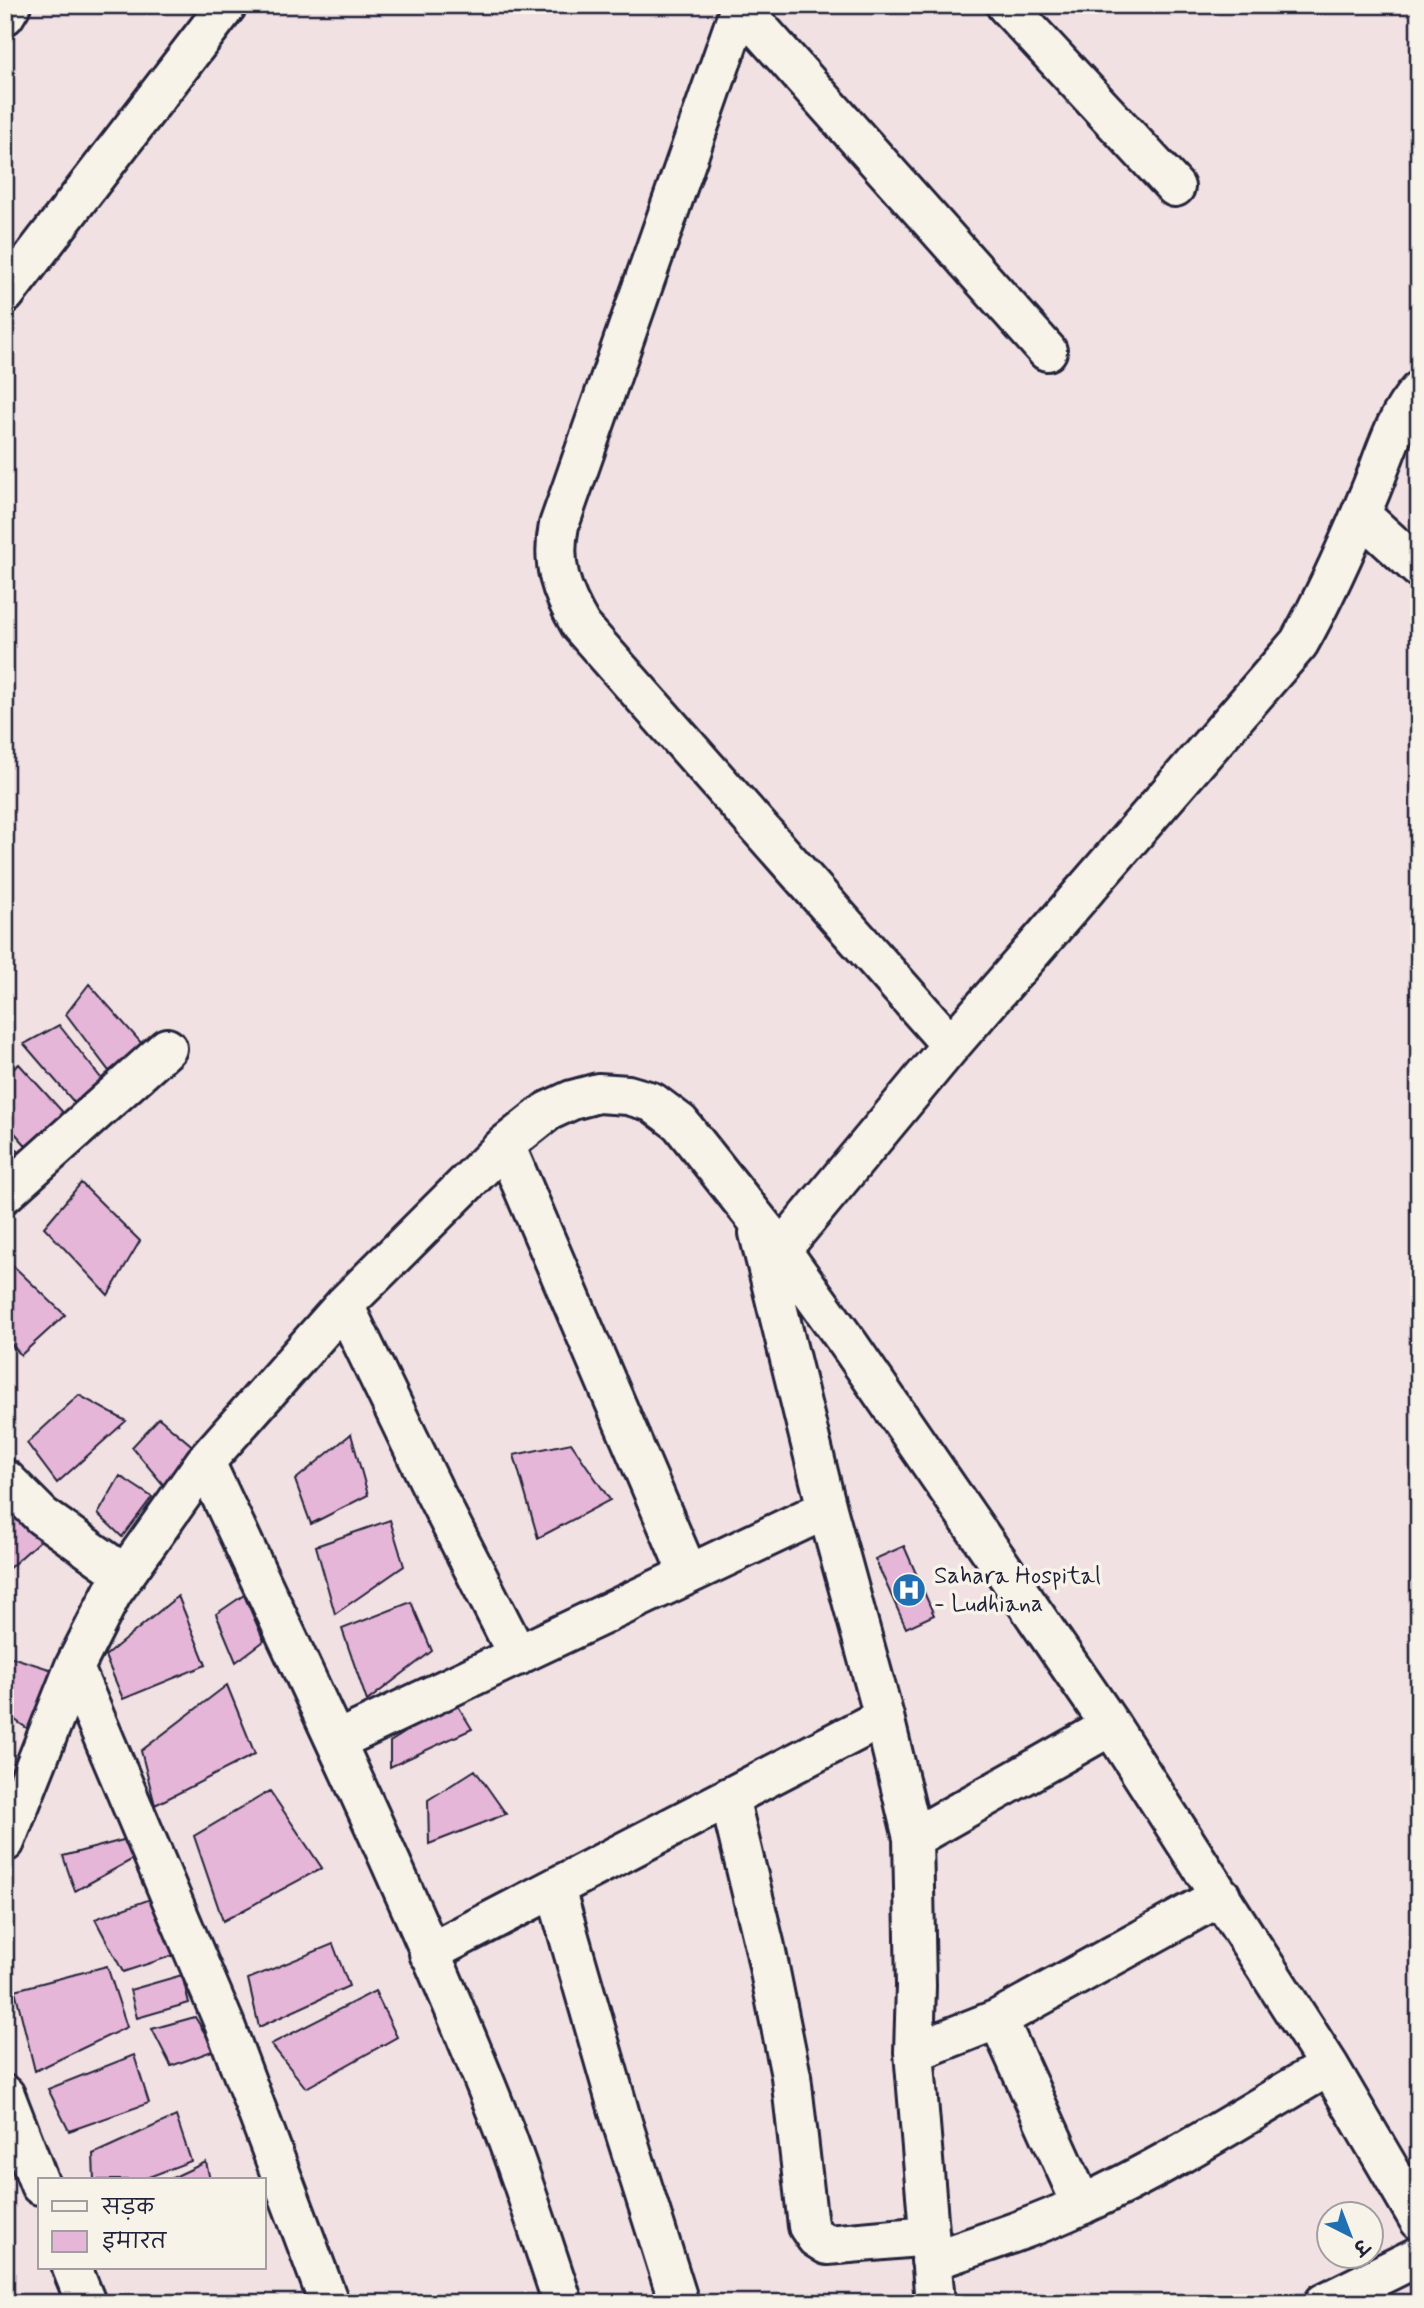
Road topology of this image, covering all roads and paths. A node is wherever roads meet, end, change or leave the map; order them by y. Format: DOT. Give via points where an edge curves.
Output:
graph roads {
  1 [pos="12,5"];
  2 [pos="227,5"];
  3 [pos="1006,5"];
  4 [pos="741,7"];
  5 [pos="5,15"];
  6 [pos="1175,187"];
  7 [pos="5,294"];
  8 [pos="1047,351"];
  9 [pos="1419,391"];
  10 [pos="1361,515"];
  11 [pos="1419,568"];
  12 [pos="951,1045"];
  13 [pos="167,1048"];
  14 [pos="505,1145"];
  15 [pos="5,1193"];
  16 [pos="755,1218"];
  17 [pos="781,1251"];
  18 [pos="344,1306"];
  19 [pos="205,1462"];
  20 [pos="5,1479"];
  21 [pos="827,1509"];
  22 [pos="688,1573"];
  23 [pos="124,1574"];
  24 [pos="518,1656"];
  25 [pos="74,1668"];
  26 [pos="884,1717"];
  27 [pos="1111,1726"];
  28 [pos="336,1741"];
  29 [pos="729,1797"];
  30 [pos="912,1838"];
  31 [pos="5,1842"];
  32 [pos="555,1888"];
  33 [pos="1220,1896"];
  34 [pos="429,1954"];
  35 [pos="999,2020"];
  36 [pos="914,2052"];
  37 [pos="1329,2066"];
  38 [pos="5,2095"];
  39 [pos="38,2180"];
  40 [pos="1082,2205"];
  41 [pos="1419,2220"];
  42 [pos="930,2248"];
  43 [pos="1419,2256"];
  44 [pos="73,2270"];
  45 [pos="86,2303"];
  46 [pos="329,2303"];
  47 [pos="563,2303"];
  48 [pos="678,2303"];
  49 [pos="935,2303"];
  50 [pos="1324,2303"];
  1 -- 5 [label="street"];
  2 -- 7 [label="street"];
  3 -- 6 [label="street"];
  4 -- 8 [label="street"];
  4 -- 12 [label="street" via="559,525 554,546 559,578 581,626"];
  9 -- 10 [label="street" via="1399,422"];
  10 -- 11 [label="street"];
  10 -- 12 [label="street" via="1299,643"];
  12 -- 17 [label="street"];
  13 -- 15 [label="street"];
  14 -- 16 [label="street" via="548,1111 572,1100 598,1093 652,1102 680,1123"];
  14 -- 18 [label="street"];
  14 -- 22 [label="street"];
  16 -- 17 [label="street"];
  16 -- 21 [label="street"];
  17 -- 27 [label="street"];
  18 -- 19 [label="street"];
  18 -- 24 [label="street"];
  19 -- 23 [label="street"];
  19 -- 28 [label="street"];
  20 -- 23 [label="street" via="42,1516"];
  21 -- 22 [label="street"];
  21 -- 26 [label="street"];
  22 -- 24 [label="street"];
  23 -- 25 [label="street"];
  24 -- 28 [label="street"];
  25 -- 31 [label="street"];
  25 -- 46 [label="street" via="224,2023"];
  26 -- 29 [label="street"];
  26 -- 30 [label="street"];
  27 -- 30 [label="street"];
  27 -- 33 [label="street"];
  28 -- 34 [label="street"];
  29 -- 32 [label="street"];
  29 -- 42 [label="street" via="792,2076 808,2226 827,2245"];
  30 -- 36 [label="street"];
  32 -- 34 [label="street"];
  32 -- 48 [label="street"];
  33 -- 35 [label="street"];
  33 -- 37 [label="street"];
  34 -- 47 [label="street" via="503,2129"];
  35 -- 36 [label="street"];
  35 -- 40 [label="street"];
  36 -- 42 [label="street"];
  37 -- 40 [label="street"];
  37 -- 41 [label="street"];
  38 -- 39 [label="street"];
  40 -- 42 [label="street" via="1016,2232"];
  42 -- 49 [label="street"];
  43 -- 50 [label="street"];
  44 -- 45 [label="street"];
}
